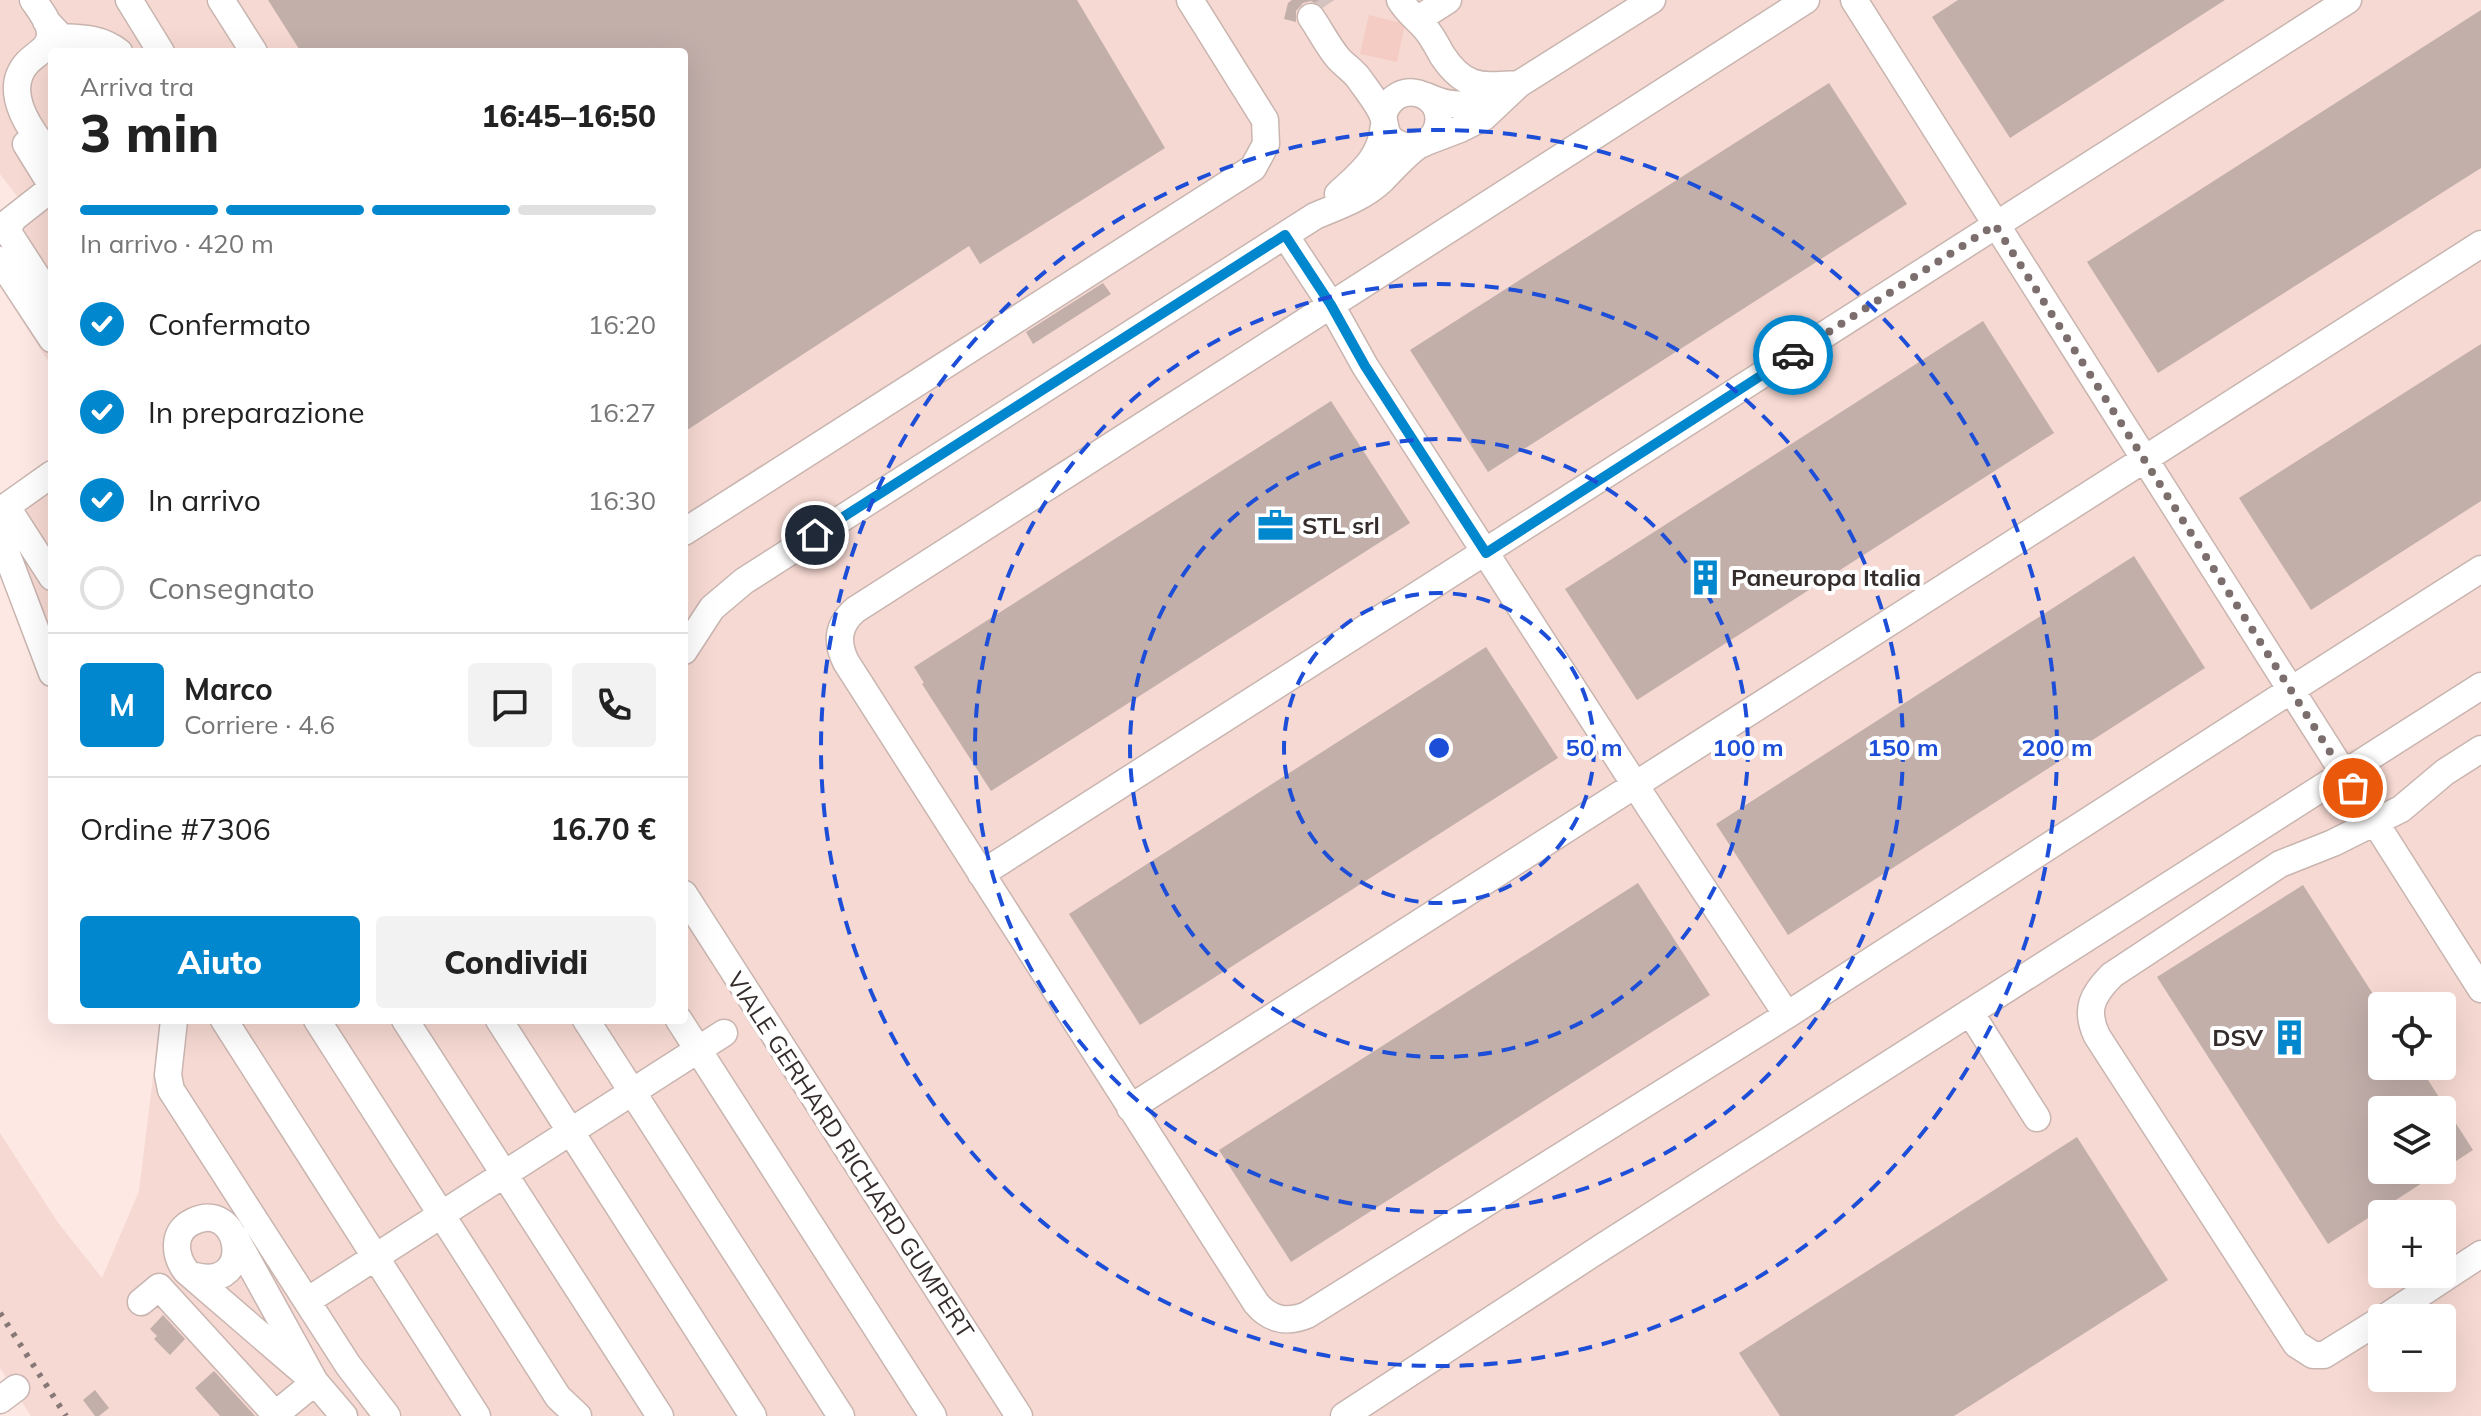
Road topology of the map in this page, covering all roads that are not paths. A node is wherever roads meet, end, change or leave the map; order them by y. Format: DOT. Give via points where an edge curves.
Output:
graph roads {
  1 [pos="129,0"];
  2 [pos="221,0"];
  3 [pos="1190,0"];
  4 [pos="1400,0"];
  5 [pos="1448,0"];
  6 [pos="1652,0"];
  7 [pos="1806,0"];
  8 [pos="1854,0"];
  9 [pos="2348,0"];
  10 [pos="40,10"];
  11 [pos="1318,12"];
  12 [pos="1422,15"];
  13 [pos="114,48"];
  14 [pos="159,48"];
  15 [pos="251,48"];
  16 [pos="1519,84"];
  17 [pos="1426,96"];
  18 [pos="0,104"];
  19 [pos="1383,121"];
  20 [pos="1423,144"];
  21 [pos="48,151"];
  22 [pos="48,181"];
  23 [pos="48,190"];
  24 [pos="1315,216"];
  25 [pos="7,224"];
  26 [pos="1995,225"];
  27 [pos="1285,235"];
  28 [pos="2481,244"];
  29 [pos="0,260"];
  30 [pos="48,294"];
  31 [pos="1331,305"];
  32 [pos="48,333"];
  33 [pos="2143,460"];
  34 [pos="48,477"];
  35 [pos="0,515"];
  36 [pos="688,529"];
  37 [pos="0,536"];
  38 [pos="1486,553"];
  39 [pos="2481,569"];
  40 [pos="48,571"];
  41 [pos="688,645"];
  42 [pos="48,662"];
  43 [pos="2481,686"];
  44 [pos="2291,690"];
  45 [pos="2481,749"];
  46 [pos="2344,774"];
  47 [pos="1635,784"];
  48 [pos="2374,823"];
  49 [pos="981,874"];
  50 [pos="688,900"];
  51 [pos="2481,989"];
  52 [pos="1970,1012"];
  53 [pos="1787,1015"];
  54 [pos="174,1024"];
  55 [pos="227,1024"];
  56 [pos="320,1024"];
  57 [pos="408,1024"];
  58 [pos="502,1024"];
  59 [pos="589,1024"];
  60 [pos="682,1024"];
  61 [pos="724,1033"];
  62 [pos="698,1049"];
  63 [pos="632,1092"];
  64 [pos="1130,1108"];
  65 [pos="2037,1118"];
  66 [pos="570,1131"];
  67 [pos="504,1174"];
  68 [pos="441,1215"];
  69 [pos="235,1237"];
  70 [pos="2481,1254"];
  71 [pos="375,1257"];
  72 [pos="195,1276"];
  73 [pos="307,1301"];
  74 [pos="141,1302"];
  75 [pos="2404,1304"];
  76 [pos="2368,1327"];
  77 [pos="315,1382"];
  78 [pos="276,1415"];
  79 [pos="344,1416"];
  80 [pos="387,1416"];
  81 [pos="477,1416"];
  82 [pos="578,1416"];
  83 [pos="660,1416"];
  84 [pos="753,1416"];
  85 [pos="841,1416"];
  86 [pos="933,1416"];
  87 [pos="1019,1416"];
  88 [pos="1344,1416"];
  1 -- 14 [label="street"];
  2 -- 15 [label="street"];
  3 -- 36 [label="street" via="1265,120 1266,144 1253,168"];
  4 -- 12 [label="street" via="1408,13"];
  5 -- 12 [label="street"];
  6 -- 16 [label="street"];
  7 -- 31 [label="street"];
  8 -- 26 [label="street"];
  9 -- 26 [label="street"];
  10 -- 13 [label="street" via="61,37 92,38"];
  10 -- 21 [label="street" via="49,42 22,70 16,87 20,109"];
  11 -- 19 [label="street" via="1337,57 1358,76"];
  12 -- 16 [label="street" via="1450,67 1467,82"];
  16 -- 17 [label="street" via="1455,106"];
  16 -- 20 [label="street" via="1484,117"];
  17 -- 19 [label="street" via="1399,94 1386,107"];
  17 -- 20 [label="street" via="1438,119"];
  18 -- 22 [label="street"];
  19 -- 20 [label="street" via="1393,141"];
  19 -- 24 [label="street" via="1380,148 1371,164"];
  20 -- 24 [label="street" via="1354,200"];
  23 -- 25 [label="street"];
  24 -- 27 [label="street"];
  25 -- 30 [label="street"];
  26 -- 33 [label="street"];
  26 -- 38 [label="street"];
  27 -- 31 [label="street"];
  27 -- 41 [label="street" via="744,581 712,608"];
  28 -- 33 [label="street"];
  29 -- 32 [label="street"];
  31 -- 38 [label="street"];
  31 -- 49 [label="street" via="855,610 843,623 839,640 846,662"];
  33 -- 44 [label="street"];
  33 -- 47 [label="street"];
  34 -- 35 [label="street"];
  35 -- 40 [label="street" via="11,512"];
  37 -- 42 [label="street"];
  38 -- 47 [label="street"];
  38 -- 49 [label="street"];
  39 -- 44 [label="street"];
  43 -- 46 [label="street"];
  44 -- 46 [label="street"];
  44 -- 53 [label="street"];
  45 -- 48 [label="street"];
  46 -- 48 [label="street"];
  46 -- 52 [label="street"];
  47 -- 53 [label="street"];
  47 -- 64 [label="street"];
  48 -- 51 [label="street"];
  48 -- 76 [label="street" via="2280,864 2124,966 2094,993 2089,1014 2097,1036 2296,1344 2313,1355 2324,1355"];
  49 -- 64 [label="street"];
  50 -- 87 [label="street, VIALE GERHARD RICHARD GUMPERT"];
  52 -- 65 [label="street"];
  52 -- 88 [label="street"];
  53 -- 64 [label="street" via="1307,1315 1289,1321 1271,1316 1256,1303"];
  54 -- 73 [label="street" via="171,1090"];
  55 -- 71 [label="street"];
  56 -- 68 [label="street"];
  57 -- 67 [label="street"];
  58 -- 66 [label="street"];
  59 -- 63 [label="street"];
  60 -- 62 [label="street"];
  61 -- 62 [label="street"];
  62 -- 63 [label="street"];
  62 -- 86 [label="street"];
  63 -- 66 [label="street"];
  63 -- 85 [label="street"];
  66 -- 67 [label="street"];
  66 -- 84 [label="street"];
  67 -- 68 [label="street"];
  67 -- 83 [label="street"];
  68 -- 71 [label="street"];
  68 -- 82 [label="street" via="558,1397"];
  69 -- 72 [label="street" via="236,1257 224,1273 205,1279"];
  69 -- 72 [label="street" via="213,1219 186,1226 177,1253 186,1271"];
  69 -- 77 [label="street"];
  70 -- 75 [label="street"];
  71 -- 73 [label="street"];
  71 -- 81 [label="street"];
  72 -- 77 [label="street"];
  73 -- 80 [label="street"];
  74 -- 78 [label="street" via="159,1287"];
  77 -- 78 [label="street"];
  77 -- 79 [label="street"];
}
